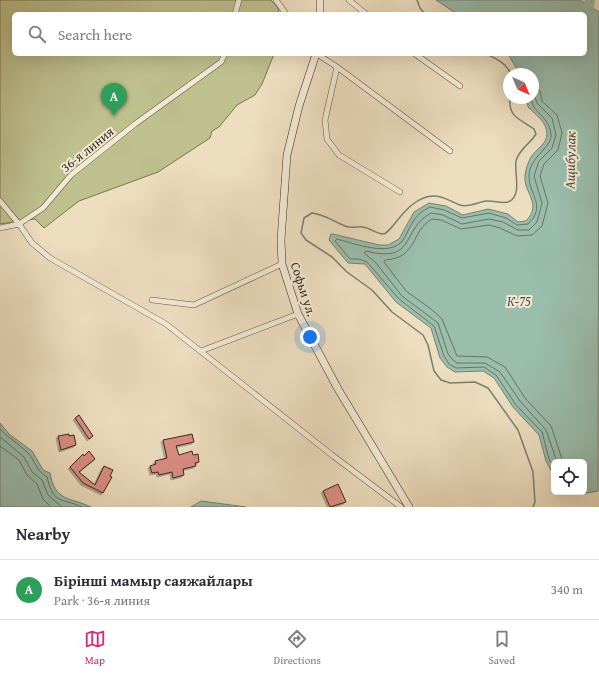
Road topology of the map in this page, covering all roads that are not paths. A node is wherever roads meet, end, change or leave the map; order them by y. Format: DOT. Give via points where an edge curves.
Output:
graph roads {
  1 [pos="239,0"];
  2 [pos="276,0"];
  3 [pos="320,0"];
  4 [pos="349,0"];
  5 [pos="236,12"];
  6 [pos="285,12"];
  7 [pos="320,12"];
  8 [pos="364,12"];
  9 [pos="224,56"];
  10 [pos="315,56"];
  11 [pos="319,56"];
  12 [pos="419,56"];
  13 [pos="337,67"];
  14 [pos="460,86"];
  15 [pos="450,151"];
  16 [pos="400,192"];
  17 [pos="0,201"];
  18 [pos="19,224"];
  19 [pos="0,228"];
  20 [pos="282,264"];
  21 [pos="152,300"];
  22 [pos="298,314"];
  23 [pos="201,351"];
  24 [pos="401,507"];
  25 [pos="409,507"];
  1 -- 5 [label="street"];
  2 -- 6 [label="street"];
  3 -- 7 [label="street"];
  4 -- 8 [label="street"];
  9 -- 18 [label="street, 36-я линия" via="221,62 70,175 43,208"];
  10 -- 20 [label="street, Софьи ул." via="287,155 281,240"];
  11 -- 13 [label="street"];
  12 -- 14 [label="street"];
  13 -- 15 [label="street"];
  13 -- 16 [label="street" via="325,120 328,139 339,155"];
  17 -- 18 [label="street"];
  18 -- 19 [label="street, 36-я линия"];
  18 -- 23 [label="street" via="32,243 50,258 151,315"];
  20 -- 21 [label="street" via="194,305"];
  20 -- 22 [label="street, Софьи ул."];
  22 -- 23 [label="street"];
  22 -- 25 [label="street, Софьи ул." via="338,389"];
  23 -- 24 [label="street"];
}
